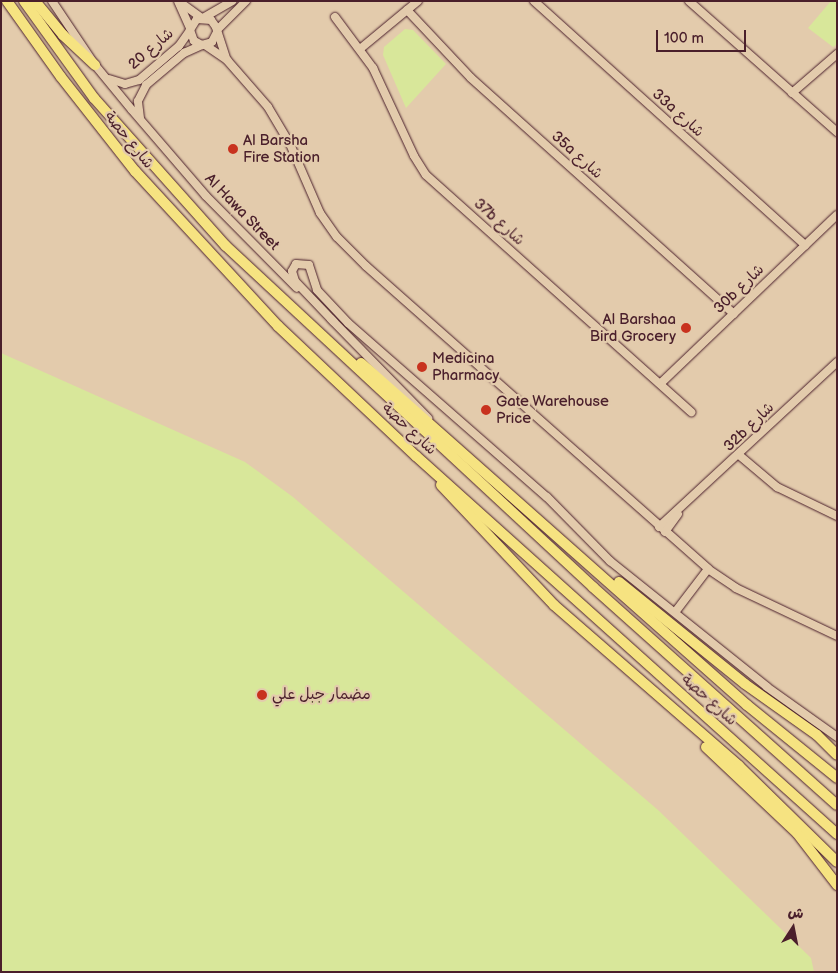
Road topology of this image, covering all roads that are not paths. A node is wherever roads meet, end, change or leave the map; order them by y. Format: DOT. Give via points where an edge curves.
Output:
graph roads {
  1 [pos="7,1"];
  2 [pos="24,1"];
  3 [pos="35,1"];
  4 [pos="52,1"];
  5 [pos="178,1"];
  6 [pos="233,1"];
  7 [pos="246,1"];
  8 [pos="418,1"];
  9 [pos="534,1"];
  10 [pos="689,1"];
  11 [pos="407,10"];
  12 [pos="202,18"];
  13 [pos="334,18"];
  14 [pos="190,29"];
  15 [pos="217,31"];
  16 [pos="203,45"];
  17 [pos="360,49"];
  18 [pos="837,54"];
  19 [pos="227,60"];
  20 [pos="98,68"];
  21 [pos="795,95"];
  22 [pos="140,118"];
  23 [pos="837,132"];
  24 [pos="837,215"];
  25 [pos="805,245"];
  26 [pos="291,307"];
  27 [pos="734,314"];
  28 [pos="334,322"];
  29 [pos="837,362"];
  30 [pos="661,383"];
  31 [pos="691,412"];
  32 [pos="431,425"];
  33 [pos="416,456"];
  34 [pos="739,456"];
  35 [pos="836,514"];
  36 [pos="662,530"];
  37 [pos="589,563"];
  38 [pos="708,569"];
  39 [pos="676,611"];
  40 [pos="837,636"];
  41 [pos="671,710"];
  42 [pos="837,737"];
  43 [pos="837,755"];
  44 [pos="812,757"];
  45 [pos="739,766"];
  46 [pos="837,772"];
  47 [pos="837,778"];
  48 [pos="837,805"];
  49 [pos="837,834"];
  50 [pos="837,839"];
  51 [pos="837,862"];
  52 [pos="837,885"];
  1 -- 33 [label="main road, شارع حصة" via="85,109 158,198 278,326"];
  2 -- 26 [label="main road, شارع حصة" via="120,129 226,246"];
  3 -- 20 [label="main road" via="63,36"];
  4 -- 20 [label="street, Al Hawa Street"];
  5 -- 12 [label="street"];
  5 -- 14 [label="street"];
  6 -- 12 [label="street"];
  7 -- 15 [label="street"];
  8 -- 11 [label="street"];
  9 -- 25 [label="street, 33a شارع"];
  10 -- 21 [label="street"];
  11 -- 17 [label="street"];
  11 -- 27 [label="street, 35a شارع" via="479,85"];
  12 -- 14 [label="street"];
  12 -- 15 [label="street" via="211,20"];
  13 -- 17 [label="street, 37b شارع"];
  14 -- 16 [label="street" via="194,41"];
  14 -- 20 [label="street, شارع 20" via="179,46 139,80 120,84"];
  15 -- 16 [label="street" via="212,42"];
  15 -- 19 [label="street"];
  16 -- 19 [label="street"];
  16 -- 22 [label="street, شارع 20" via="184,53 146,85 138,101"];
  17 -- 30 [label="street, 37b شارع" via="379,78 414,156 426,175"];
  18 -- 21 [label="street"];
  19 -- 36 [label="street" via="277,121 315,203 344,244"];
  20 -- 22 [label="street, Al Hawa Street"];
  21 -- 23 [label="street"];
  22 -- 28 [label="street, Al Hawa Street" via="206,196"];
  24 -- 25 [label="street, 30b شارع"];
  25 -- 27 [label="street, 30b شارع"];
  26 -- 32 [label="main road, شارع حصة" via="320,328"];
  26 -- 48 [label="main road, شارع حصة"];
  27 -- 30 [label="street, 30b شارع"];
  28 -- 32 [label="street, Al Hawa Street" via="417,405"];
  28 -- 39 [label="street" via="296,281 292,271 296,264 309,265 317,290 360,334 547,497 604,555"];
  29 -- 34 [label="street, 32b شارع"];
  30 -- 31 [label="street, 37b شارع"];
  32 -- 37 [label="main road, شارع حصة"];
  33 -- 41 [label="main road" via="511,562"];
  33 -- 49 [label="main road, شارع حصة"];
  34 -- 35 [label="street" via="777,487"];
  34 -- 36 [label="street, 32b شارع"];
  36 -- 38 [label="street"];
  37 -- 43 [label="main road" via="647,603 745,684 817,735"];
  37 -- 44 [label="main road" via="726,686"];
  38 -- 39 [label="street"];
  38 -- 40 [label="street" via="736,588"];
  39 -- 42 [label="street" via="762,683"];
  41 -- 45 [label="main road"];
  41 -- 52 [label="main road" via="797,833"];
  44 -- 46 [label="main road"];
  44 -- 47 [label="main road"];
  45 -- 50 [label="main road" via="777,786"];
  45 -- 51 [label="main road"];
}
